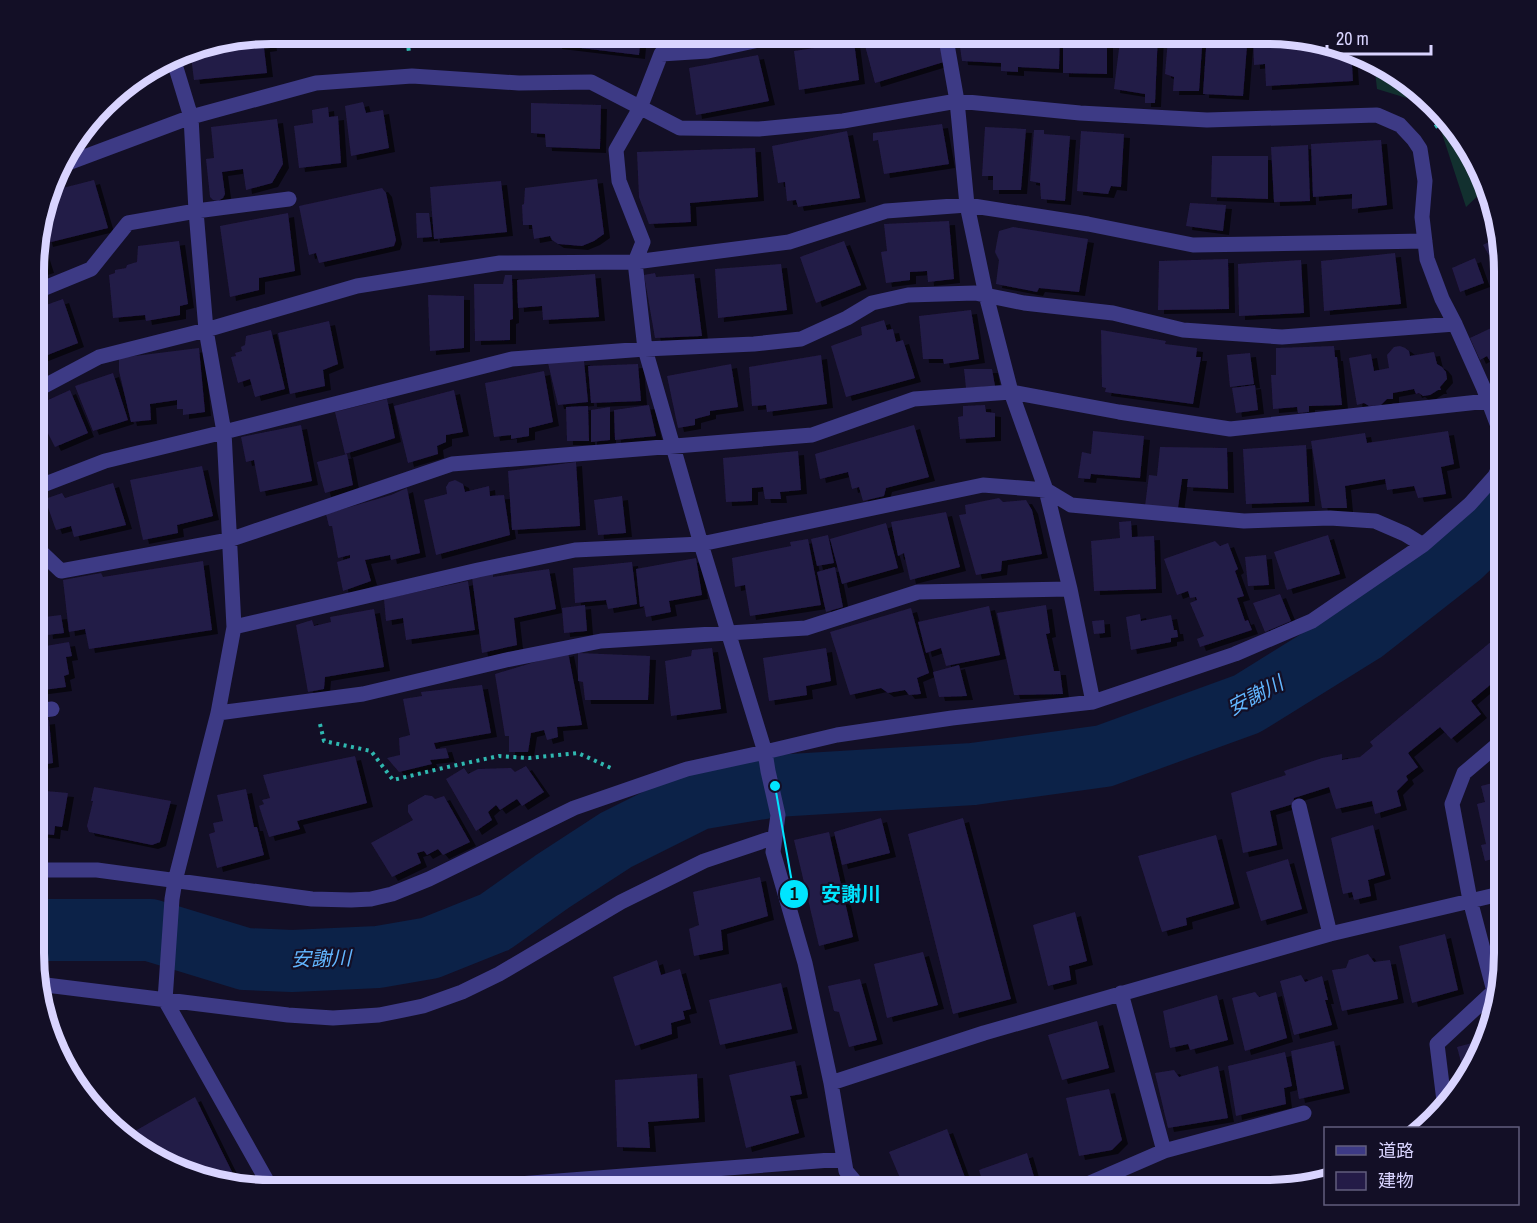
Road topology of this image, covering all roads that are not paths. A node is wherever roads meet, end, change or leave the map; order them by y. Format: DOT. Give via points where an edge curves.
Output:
graph roads {
  1 [pos="740,44"];
  2 [pos="947,44"];
  3 [pos="175,65"];
  4 [pos="957,101"];
  5 [pos="640,108"];
  6 [pos="191,117"];
  7 [pos="71,162"];
  8 [pos="289,199"];
  9 [pos="967,205"];
  10 [pos="196,211"];
  11 [pos="1425,241"];
  12 [pos="635,262"];
  13 [pos="44,288"];
  14 [pos="986,295"];
  15 [pos="1455,324"];
  16 [pos="206,330"];
  17 [pos="645,349"];
  18 [pos="44,386"];
  19 [pos="1011,392"];
  20 [pos="1488,401"];
  21 [pos="1494,416"];
  22 [pos="224,432"];
  23 [pos="673,446"];
  24 [pos="1494,477"];
  25 [pos="44,484"];
  26 [pos="1046,490"];
  27 [pos="229,540"];
  28 [pos="701,544"];
  29 [pos="1423,545"];
  30 [pos="44,555"];
  31 [pos="1070,589"];
  32 [pos="234,627"];
  33 [pos="729,633"];
  34 [pos="1093,702"];
  35 [pos="52,709"];
  36 [pos="44,710"];
  37 [pos="218,713"];
  38 [pos="1494,748"];
  39 [pos="765,752"];
  40 [pos="1299,806"];
  41 [pos="775,837"];
  42 [pos="44,870"];
  43 [pos="175,881"];
  44 [pos="1494,895"];
  45 [pos="1470,900"];
  46 [pos="1330,934"];
  47 [pos="1492,983"];
  48 [pos="46,985"];
  49 [pos="1121,993"];
  50 [pos="1489,995"];
  51 [pos="165,1000"];
  52 [pos="831,1083"];
  53 [pos="1443,1095"];
  54 [pos="1304,1113"];
  55 [pos="1164,1151"];
  56 [pos="844,1159"];
  57 [pos="266,1180"];
  58 [pos="571,1180"];
  59 [pos="854,1180"];
  60 [pos="1097,1180"];
  1 -- 5 [label="street" via="661,54"];
  2 -- 4 [label="street"];
  3 -- 6 [label="street"];
  4 -- 5 [label="street" via="843,121 759,129 680,128"];
  4 -- 9 [label="street"];
  4 -- 11 [label="street" via="1207,120 1377,116 1400,125 1420,149 1425,182"];
  5 -- 6 [label="street" via="591,82 519,83 412,76 316,83"];
  5 -- 12 [label="street" via="616,150 618,181 643,242"];
  6 -- 7 [label="street"];
  6 -- 10 [label="street"];
  8 -- 10 [label="street"];
  9 -- 11 [label="street" via="1193,245"];
  9 -- 12 [label="street" via="886,211 789,242"];
  9 -- 14 [label="street"];
  10 -- 13 [label="street" via="128,222 91,269"];
  10 -- 16 [label="street"];
  11 -- 15 [label="street" via="1427,259"];
  12 -- 16 [label="street" via="500,263 357,286"];
  12 -- 17 [label="street"];
  14 -- 15 [label="street" via="1113,313 1183,330 1282,337"];
  14 -- 17 [label="street" via="908,295 872,303 801,339"];
  14 -- 19 [label="street"];
  15 -- 20 [label="street"];
  16 -- 18 [label="street" via="99,357"];
  16 -- 22 [label="street"];
  17 -- 22 [label="street" via="512,359"];
  17 -- 23 [label="street"];
  19 -- 20 [label="street" via="1230,429"];
  19 -- 23 [label="street" via="914,399 812,435"];
  19 -- 26 [label="street"];
  20 -- 21 [label="street"];
  22 -- 25 [label="street" via="105,461"];
  22 -- 27 [label="street"];
  23 -- 27 [label="street" via="452,464"];
  23 -- 28 [label="street"];
  24 -- 29 [label="street"];
  26 -- 28 [label="street" via="983,485"];
  26 -- 29 [label="street" via="1071,505 1244,521 1376,521"];
  26 -- 31 [label="street"];
  27 -- 30 [label="street" via="61,571"];
  27 -- 32 [label="street"];
  28 -- 32 [label="street" via="575,550"];
  28 -- 33 [label="street"];
  29 -- 34 [label="street" via="1312,621 1235,654"];
  31 -- 33 [label="street" via="918,592 806,628"];
  31 -- 34 [label="street"];
  32 -- 37 [label="street"];
  33 -- 37 [label="street" via="601,641 363,694"];
  33 -- 39 [label="street"];
  34 -- 39 [label="street" via="837,735"];
  35 -- 36 [label="street"];
  37 -- 43 [label="street"];
  38 -- 45 [label="street" via="1464,773 1452,804"];
  39 -- 41 [label="street" via="778,815"];
  39 -- 43 [label="street" via="687,769 574,808 429,879 371,899 312,899"];
  40 -- 46 [label="street"];
  41 -- 51 [label="street" via="704,861 621,902 499,974 423,1006 379,1015 333,1018"];
  41 -- 52 [label="street" via="773,852 805,963"];
  42 -- 43 [label="street" via="97,870"];
  43 -- 51 [label="street"];
  44 -- 45 [label="street"];
  45 -- 46 [label="street"];
  45 -- 47 [label="street"];
  46 -- 49 [label="street"];
  48 -- 51 [label="street"];
  49 -- 52 [label="street"];
  49 -- 55 [label="street"];
  50 -- 53 [label="street" via="1437,1044"];
  51 -- 57 [label="street"];
  52 -- 56 [label="street"];
  54 -- 55 [label="street"];
  55 -- 60 [label="street"];
  56 -- 58 [label="street"];
  56 -- 59 [label="street" via="846,1171"];
}
